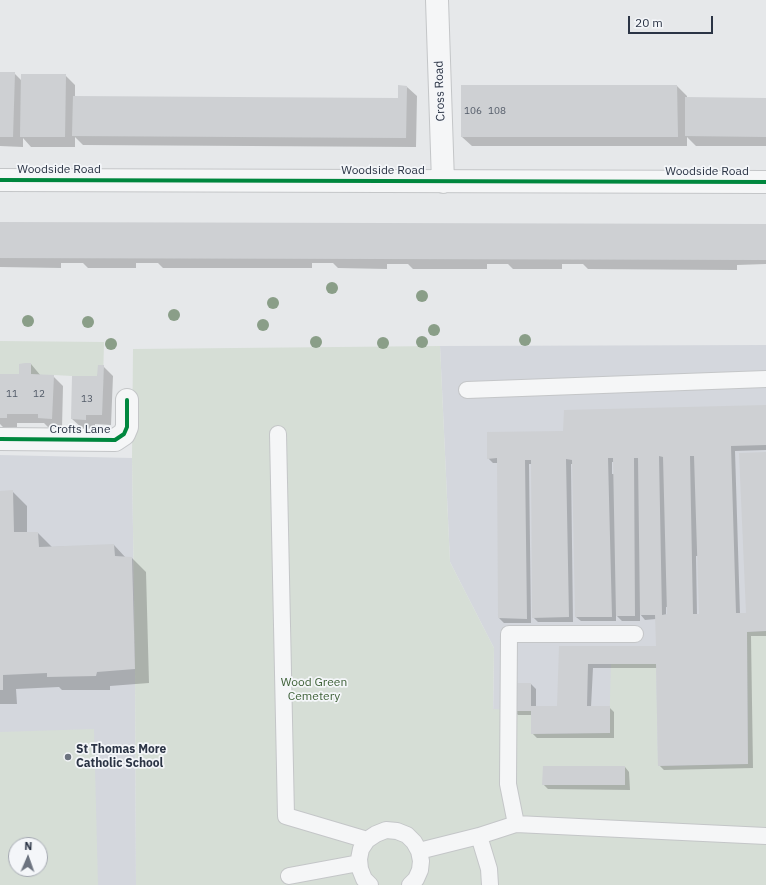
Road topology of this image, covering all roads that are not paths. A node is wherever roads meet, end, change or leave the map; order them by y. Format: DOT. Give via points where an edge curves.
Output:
graph roads {
  1 [pos="437,0"];
  2 [pos="0,180"];
  3 [pos="442,182"];
  4 [pos="766,182"];
  5 [pos="766,380"];
  6 [pos="467,390"];
  7 [pos="127,400"];
  8 [pos="278,434"];
  9 [pos="0,439"];
  10 [pos="635,634"];
  11 [pos="516,824"];
  12 [pos="479,836"];
  13 [pos="766,836"];
  14 [pos="367,840"];
  15 [pos="419,851"];
  16 [pos="359,863"];
  17 [pos="289,876"];
  18 [pos="370,885"];
  19 [pos="410,885"];
  20 [pos="490,885"];
  1 -- 3 [label="street, Cross Road"];
  2 -- 3 [label="street, Woodside Road"];
  3 -- 4 [label="street, Woodside Road"];
  5 -- 6 [label="lane"];
  7 -- 9 [label="street, Crofts Lane" via="127,427 124,434 115,440"];
  8 -- 14 [label="lane" via="286,816"];
  10 -- 11 [label="lane" via="509,634 508,784"];
  11 -- 12 [label="lane"];
  11 -- 13 [label="lane"];
  12 -- 15 [label="lane"];
  12 -- 20 [label="lane" via="489,869"];
  14 -- 15 [label="lane" via="386,830 397,831 414,842"];
  14 -- 16 [label="lane"];
  15 -- 19 [label="lane" via="420,870"];
  16 -- 17 [label="lane"];
  16 -- 18 [label="lane" via="364,879"];
}
